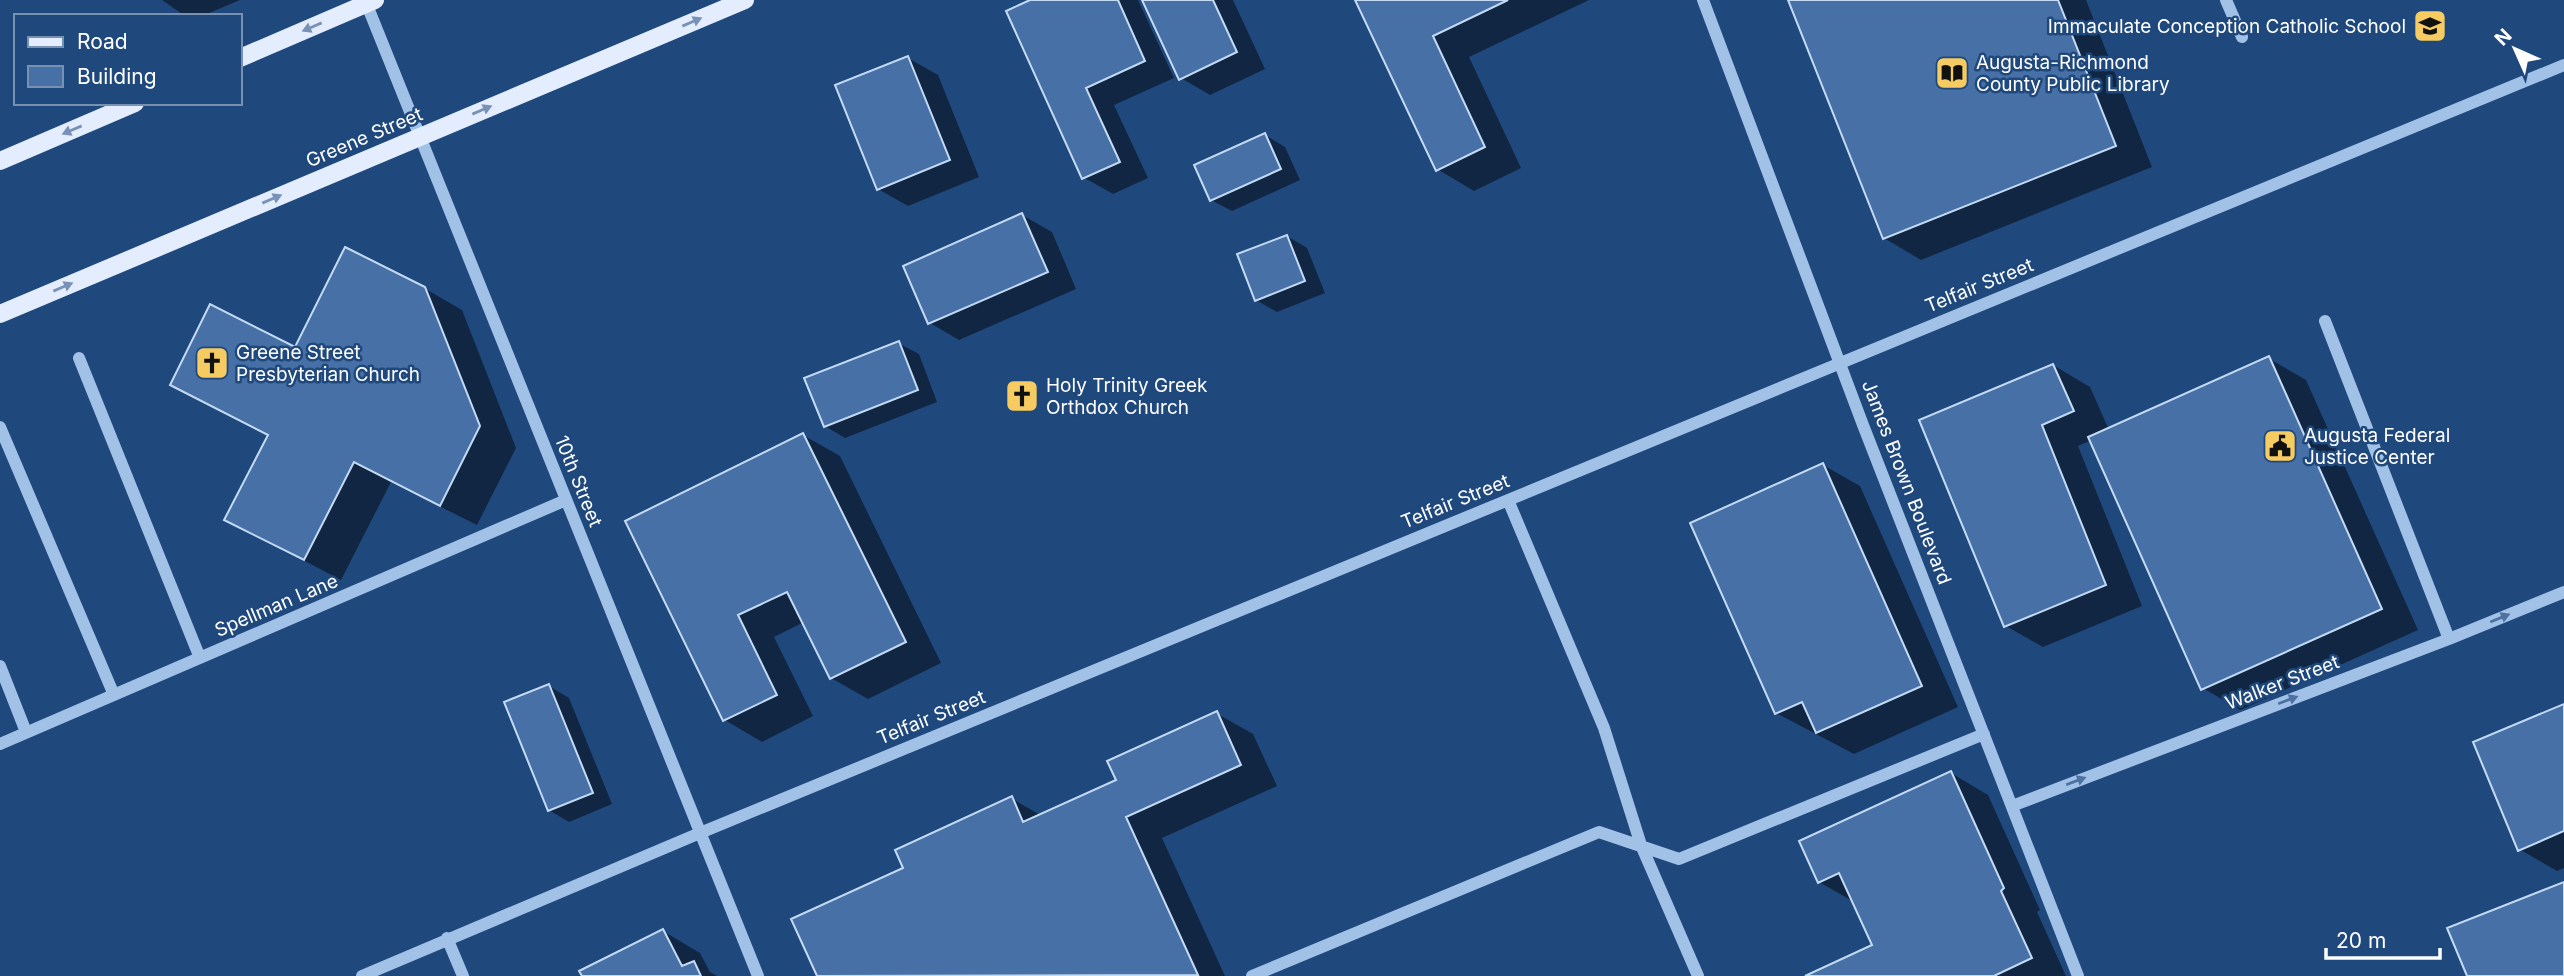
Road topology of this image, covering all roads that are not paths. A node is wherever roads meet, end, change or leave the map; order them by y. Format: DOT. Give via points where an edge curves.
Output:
graph roads {
  1 [pos="745,0"];
  2 [pos="1703,0"];
  3 [pos="2226,0"];
  4 [pos="368,1"];
  5 [pos="2242,37"];
  6 [pos="242,57"];
  7 [pos="2564,65"];
  8 [pos="130,105"];
  9 [pos="420,136"];
  10 [pos="0,161"];
  11 [pos="0,314"];
  12 [pos="2325,321"];
  13 [pos="79,358"];
  14 [pos="1840,363"];
  15 [pos="0,427"];
  16 [pos="566,500"];
  17 [pos="1508,500"];
  18 [pos="2564,592"];
  19 [pos="2449,639"];
  20 [pos="200,658"];
  21 [pos="0,666"];
  22 [pos="114,695"];
  23 [pos="26,733"];
  24 [pos="1984,734"];
  25 [pos="0,744"];
  26 [pos="2012,806"];
  27 [pos="700,833"];
  28 [pos="1641,845"];
  29 [pos="447,939"];
  30 [pos="362,976"];
  31 [pos="463,976"];
  32 [pos="758,976"];
  33 [pos="1252,976"];
  34 [pos="1698,976"];
  35 [pos="2078,976"];
  9 -- 1 [label="main road, Greene Street, one-way"];
  2 -- 14 [label="street, James Brown Boulevard"];
  3 -- 5 [label="street"];
  4 -- 6 [label="main road, one-way"];
  4 -- 9 [label="street, 10th Street"];
  7 -- 14 [label="street, Telfair Street"];
  8 -- 10 [label="main road, one-way"];
  11 -- 9 [label="main road, Greene Street, one-way"];
  9 -- 16 [label="street, 10th Street"];
  12 -- 19 [label="street"];
  13 -- 20 [label="street"];
  14 -- 17 [label="street, Telfair Street"];
  14 -- 24 [label="street, James Brown Boulevard"];
  15 -- 22 [label="street"];
  16 -- 20 [label="street, Spellman Lane"];
  16 -- 27 [label="street, 10th Street"];
  17 -- 27 [label="street, Telfair Street"];
  17 -- 28 [label="street" via="1604,728"];
  19 -- 18 [label="street, Walker Street, one-way"];
  26 -- 19 [label="street, Walker Street, one-way"];
  20 -- 22 [label="street, Spellman Lane"];
  21 -- 23 [label="street"];
  22 -- 23 [label="street, Spellman Lane"];
  23 -- 25 [label="street, Spellman Lane"];
  24 -- 26 [label="street, James Brown Boulevard"];
  24 -- 28 [label="street" via="1679,859"];
  26 -- 35 [label="street, James Brown Boulevard"];
  27 -- 29 [label="street, Telfair Street"];
  27 -- 32 [label="street, 10th Street"];
  28 -- 33 [label="street" via="1599,832"];
  28 -- 34 [label="street"];
  29 -- 30 [label="street, Telfair Street"];
  29 -- 31 [label="street"];
}
